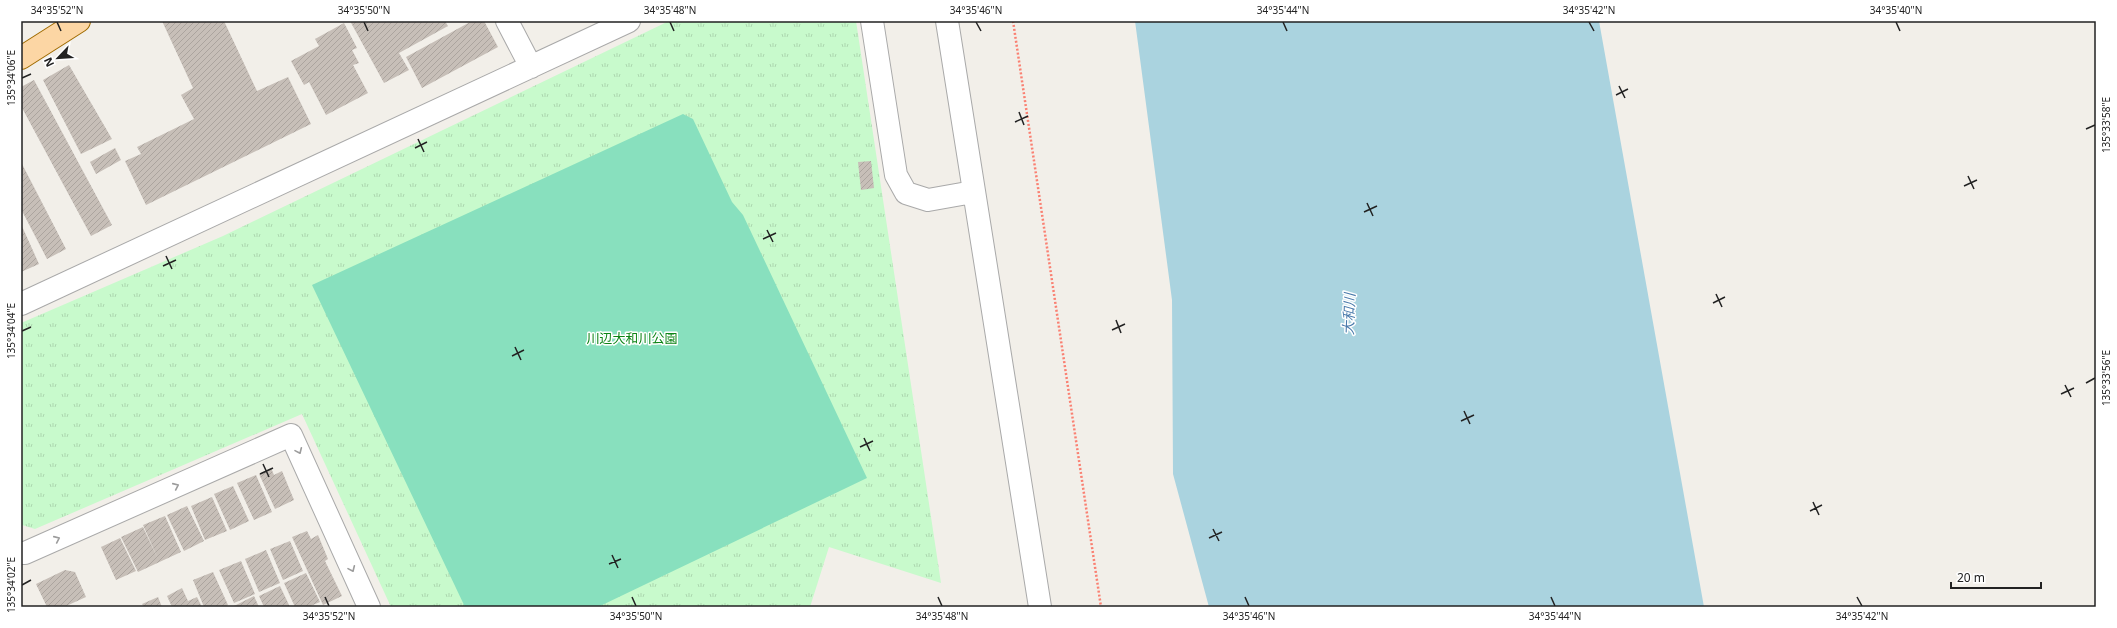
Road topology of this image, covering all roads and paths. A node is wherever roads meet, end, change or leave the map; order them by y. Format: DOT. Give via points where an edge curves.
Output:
graph roads {
  1 [pos="79,21"];
  2 [pos="507,21"];
  3 [pos="629,21"];
  4 [pos="872,21"];
  5 [pos="948,21"];
  6 [pos="1013,21"];
  7 [pos="21,58"];
  8 [pos="531,67"];
  9 [pos="973,192"];
  10 [pos="21,304"];
  11 [pos="21,553"];
  12 [pos="369,607"];
  13 [pos="1040,607"];
  14 [pos="1101,607"];
  1 -- 7 [label="main road"];
  2 -- 8 [label="street"];
  3 -- 8 [label="street"];
  4 -- 9 [label="street" via="896,175 906,193 928,200"];
  5 -- 9 [label="street"];
  6 -- 14 [label="path"];
  8 -- 10 [label="street"];
  9 -- 13 [label="street"];
  11 -- 12 [label="street, one-way" via="291,435"];
}
